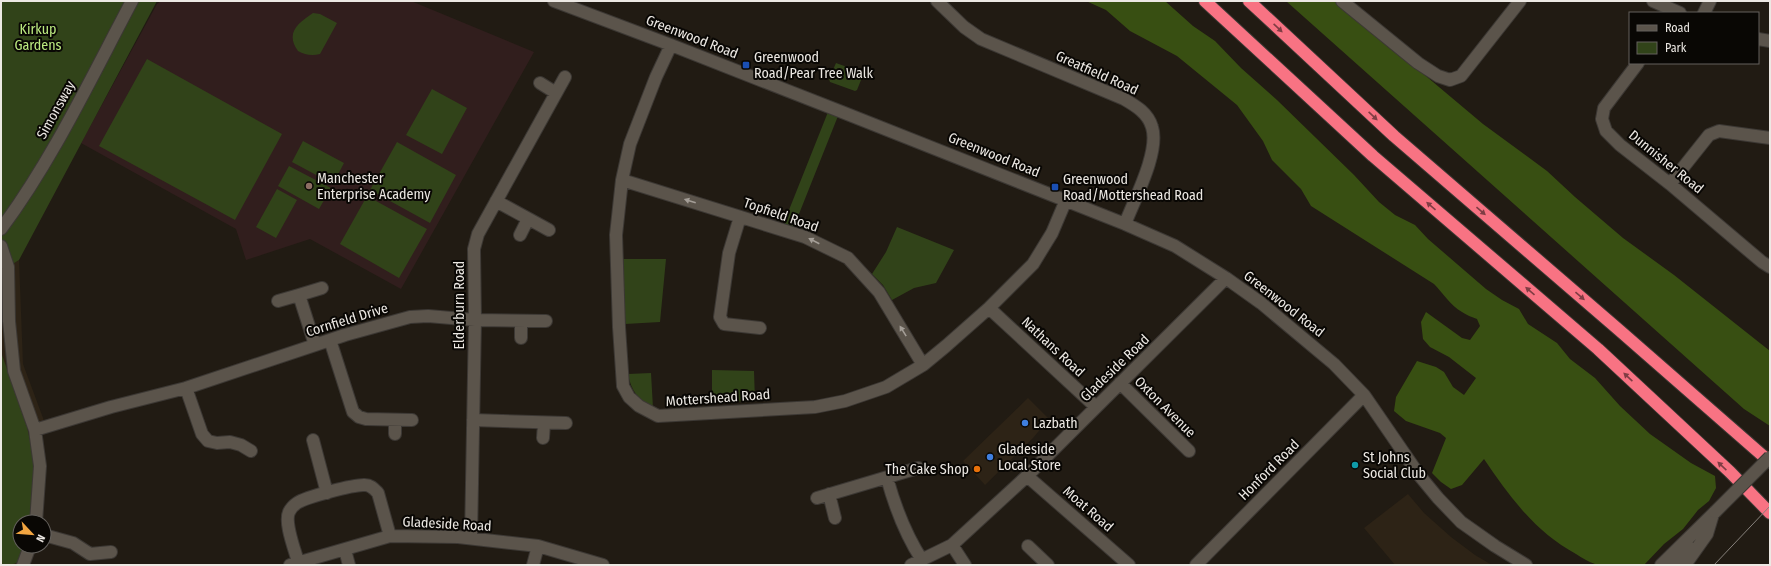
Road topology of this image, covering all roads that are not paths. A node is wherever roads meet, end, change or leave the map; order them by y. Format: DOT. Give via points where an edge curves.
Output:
graph roads {
  1 [pos="132,1"];
  2 [pos="554,1"];
  3 [pos="1205,1"];
  4 [pos="1249,1"];
  5 [pos="1342,1"];
  6 [pos="1520,1"];
  7 [pos="1654,1"];
  8 [pos="1710,1"];
  9 [pos="941,3"];
  10 [pos="574,5"];
  11 [pos="1663,10"];
  12 [pos="1674,12"];
  13 [pos="1704,12"];
  14 [pos="1759,39"];
  15 [pos="1770,41"];
  16 [pos="671,45"];
  17 [pos="1637,64"];
  18 [pos="565,77"];
  19 [pos="540,83"];
  20 [pos="556,93"];
  21 [pos="1770,138"];
  22 [pos="622,180"];
  23 [pos="1670,184"];
  24 [pos="1066,200"];
  25 [pos="496,201"];
  26 [pos="740,217"];
  27 [pos="528,219"];
  28 [pos="1125,224"];
  29 [pos="1,229"];
  30 [pos="549,230"];
  31 [pos="520,235"];
  32 [pos="1,246"];
  33 [pos="1770,267"];
  34 [pos="1226,278"];
  35 [pos="322,288"];
  36 [pos="299,296"];
  37 [pos="278,301"];
  38 [pos="989,308"];
  39 [pos="475,320"];
  40 [pos="521,321"];
  41 [pos="546,321"];
  42 [pos="760,328"];
  43 [pos="521,338"];
  44 [pos="330,340"];
  45 [pos="315,345"];
  46 [pos="923,365"];
  47 [pos="1120,384"];
  48 [pos="186,388"];
  49 [pos="1364,395"];
  50 [pos="1096,407"];
  51 [pos="396,420"];
  52 [pos="412,420"];
  53 [pos="473,420"];
  54 [pos="544,423"];
  55 [pos="566,424"];
  56 [pos="35,430"];
  57 [pos="395,434"];
  58 [pos="543,438"];
  59 [pos="313,440"];
  60 [pos="251,451"];
  61 [pos="1189,451"];
  62 [pos="1770,457"];
  63 [pos="1770,462"];
  64 [pos="918,468"];
  65 [pos="1027,476"];
  66 [pos="887,478"];
  67 [pos="327,493"];
  68 [pos="1715,512"];
  69 [pos="1770,513"];
  70 [pos="37,514"];
  71 [pos="835,518"];
  72 [pos="390,536"];
  73 [pos="52,538"];
  74 [pos="470,538"];
  75 [pos="952,545"];
  76 [pos="538,546"];
  77 [pos="1028,546"];
  78 [pos="345,550"];
  79 [pos="111,552"];
  80 [pos="27,554"];
  81 [pos="917,562"];
  82 [pos="294,564"];
  83 [pos="1044,564"];
  84 [pos="23,565"];
  85 [pos="350,565"];
  86 [pos="533,565"];
  87 [pos="603,565"];
  88 [pos="965,565"];
  89 [pos="1129,565"];
  90 [pos="1196,565"];
  91 [pos="1526,565"];
  92 [pos="1661,565"];
  93 [pos="1674,565"];
  94 [pos="1685,565"];
  1 -- 29 [label="street, Simonsway" via="75,108 30,186"];
  2 -- 10 [label="street, Greenwood Road"];
  69 -- 3 [label="highway, one-way" via="1730,472 1598,349 1373,156"];
  4 -- 63 [label="highway, one-way" via="1394,136"];
  5 -- 6 [label="street" via="1418,63 1438,76 1450,80 1461,76"];
  7 -- 11 [label="street"];
  8 -- 13 [label="street"];
  9 -- 28 [label="street, Greatfield Road" via="964,27 981,39 1124,99 1146,116 1152,127 1152,156"];
  10 -- 16 [label="street, Greenwood Road"];
  11 -- 12 [label="street"];
  14 -- 15 [label="street"];
  16 -- 22 [label="street, Mottershead Road" via="630,144"];
  16 -- 24 [label="street, Greenwood Road"];
  17 -- 23 [label="street, Dunnisher Road" via="1604,108 1602,119 1606,131 1620,145"];
  18 -- 20 [label="street, Elderburn Road"];
  19 -- 20 [label="street"];
  20 -- 25 [label="street, Elderburn Road"];
  21 -- 23 [label="street" via="1719,130 1709,135"];
  26 -- 22 [label="street, Topfield Road, one-way"];
  22 -- 46 [label="street, Mottershead Road" via="616,235 623,386 629,397 649,412 658,416 815,407 845,401 886,387"];
  23 -- 33 [label="street, Dunnisher Road"];
  24 -- 28 [label="street, Greenwood Road"];
  24 -- 38 [label="street, Mottershead Road" via="1052,233 1033,264"];
  25 -- 27 [label="street"];
  25 -- 39 [label="street, Elderburn Road" via="478,234 474,249"];
  26 -- 42 [label="street" via="729,253 720,317 724,324"];
  46 -- 26 [label="street, Topfield Road, one-way" via="879,292 848,258 805,237"];
  27 -- 30 [label="street"];
  27 -- 31 [label="street"];
  28 -- 34 [label="street, Greenwood Road" via="1175,246"];
  32 -- 56 [label="street" via="8,266 14,371"];
  34 -- 47 [label="street, Gladeside Road"];
  34 -- 49 [label="street, Greenwood Road" via="1300,334"];
  35 -- 36 [label="street"];
  36 -- 37 [label="street"];
  36 -- 45 [label="street"];
  38 -- 46 [label="street, Mottershead Road"];
  38 -- 50 [label="street, Nathans Road"];
  39 -- 40 [label="street, Cornfield Drive"];
  39 -- 44 [label="street, Cornfield Drive" via="410,317"];
  39 -- 53 [label="street, Elderburn Road"];
  40 -- 41 [label="street, Cornfield Drive"];
  40 -- 43 [label="street"];
  44 -- 45 [label="street, Cornfield Drive"];
  44 -- 51 [label="street" via="353,412 366,419"];
  45 -- 48 [label="street, Cornfield Drive"];
  47 -- 50 [label="street, Gladeside Road"];
  47 -- 61 [label="street, Oxton Avenue"];
  48 -- 56 [label="street, Cornfield Drive"];
  48 -- 60 [label="street" via="202,434 208,441 230,442"];
  49 -- 90 [label="street, Honford Road"];
  49 -- 91 [label="street, Greenwood Road" via="1419,475 1438,498 1461,522"];
  50 -- 65 [label="street, Gladeside Road"];
  51 -- 52 [label="street"];
  51 -- 57 [label="street"];
  53 -- 54 [label="street"];
  53 -- 74 [label="street, Elderburn Road"];
  54 -- 55 [label="street"];
  54 -- 58 [label="street"];
  56 -- 70 [label="street" via="40,466"];
  59 -- 67 [label="street"];
  62 -- 68 [label="street, bridge"];
  64 -- 66 [label="street"];
  65 -- 75 [label="street, Gladeside Road"];
  65 -- 89 [label="street, Moat Road"];
  66 -- 71 [label="street" via="823,496"];
  66 -- 81 [label="street"];
  67 -- 72 [label="street" via="363,484 374,488 378,493"];
  67 -- 82 [label="street" via="298,502 289,512 287,518"];
  68 -- 92 [label="street"];
  68 -- 93 [label="street"];
  68 -- 94 [label="street" via="1707,534"];
  72 -- 74 [label="street, Gladeside Road"];
  72 -- 78 [label="street, Gladeside Road"];
  73 -- 79 [label="street" via="73,543 90,554"];
  74 -- 76 [label="street, Gladeside Road"];
  75 -- 81 [label="street, Gladeside Road"];
  75 -- 88 [label="street"];
  76 -- 86 [label="street"];
  76 -- 87 [label="street, Gladeside Road"];
  77 -- 83 [label="street"];
  78 -- 82 [label="street, Gladeside Road"];
  78 -- 85 [label="street"];
  80 -- 84 [label="street"];
}
